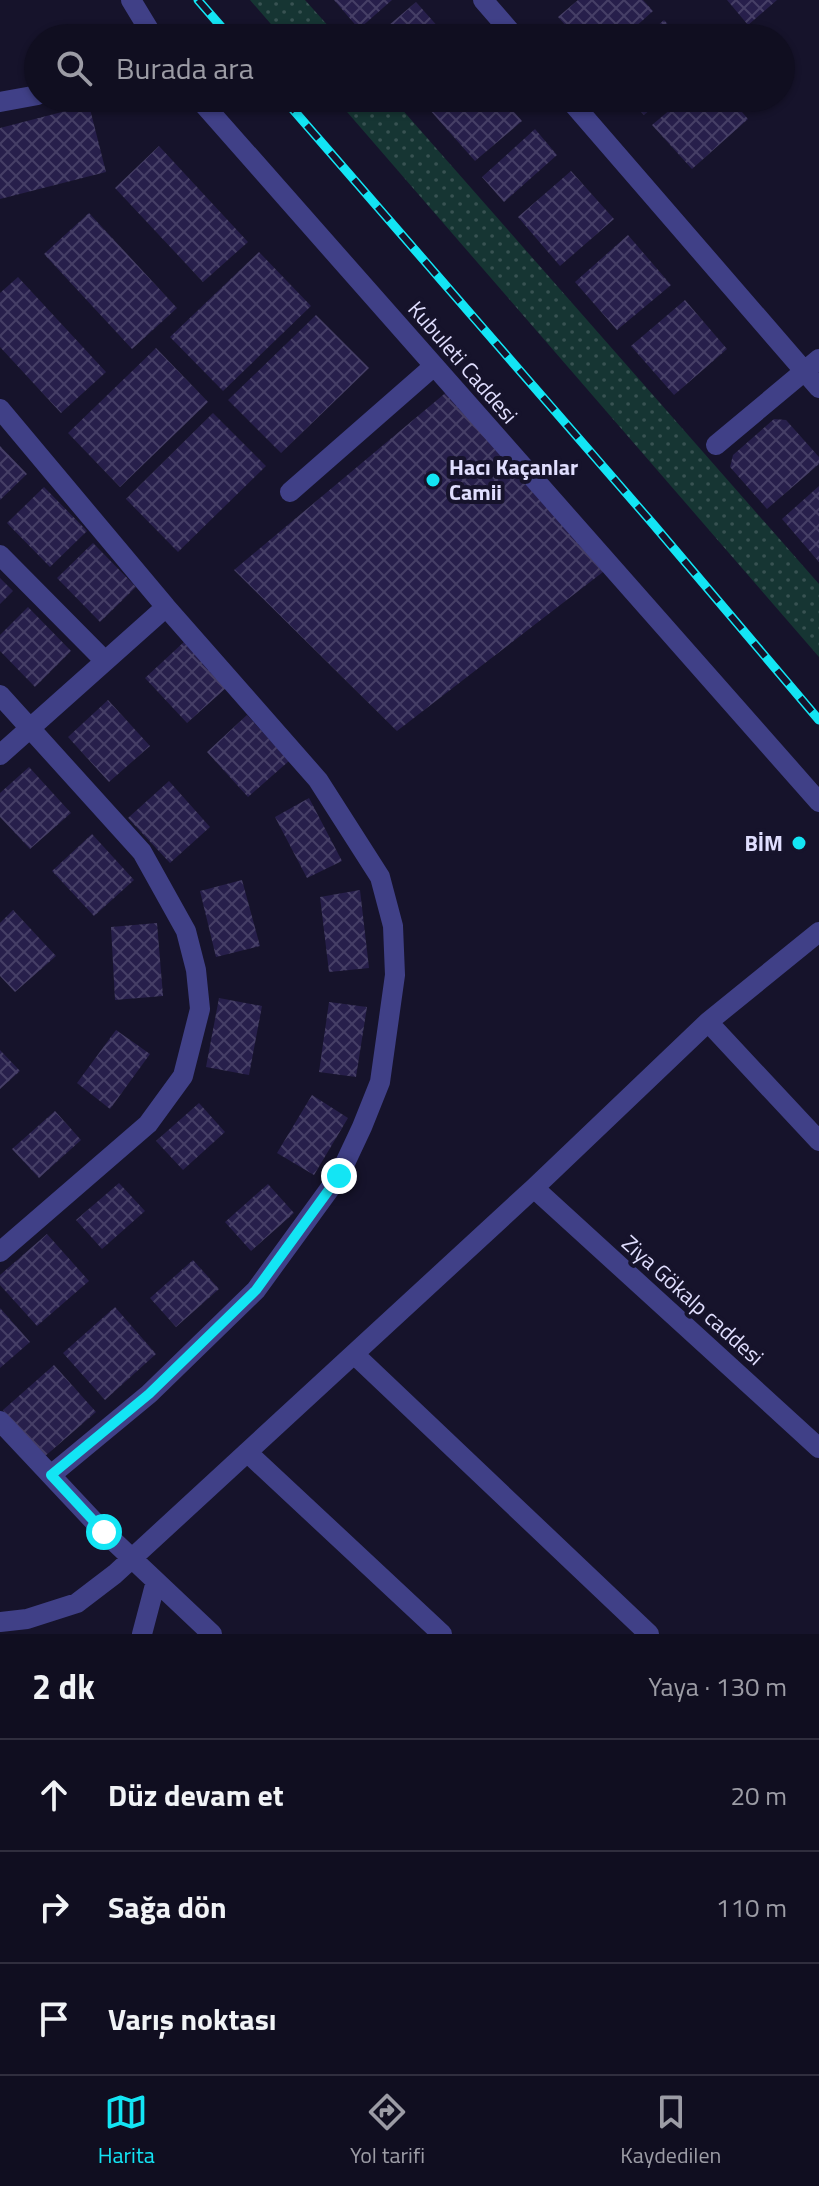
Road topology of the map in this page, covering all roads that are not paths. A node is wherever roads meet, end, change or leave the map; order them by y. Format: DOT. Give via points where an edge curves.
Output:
graph roads {
  1 [pos="131,0"];
  2 [pos="483,0"];
  3 [pos="146,24"];
  4 [pos="504,24"];
  5 [pos="24,98"];
  6 [pos="0,102"];
  7 [pos="210,112"];
  8 [pos="581,112"];
  9 [pos="811,365"];
  10 [pos="434,366"];
  11 [pos="819,388"];
  12 [pos="0,409"];
  13 [pos="716,445"];
  14 [pos="290,492"];
  15 [pos="0,555"];
  16 [pos="166,607"];
  17 [pos="105,661"];
  18 [pos="0,695"];
  19 [pos="31,728"];
  20 [pos="0,755"];
  21 [pos="819,802"];
  22 [pos="819,932"];
  23 [pos="708,1022"];
  24 [pos="819,1141"];
  25 [pos="534,1188"];
  26 [pos="0,1252"];
  27 [pos="354,1354"];
  28 [pos="0,1421"];
  29 [pos="819,1448"];
  30 [pos="248,1453"];
  31 [pos="51,1475"];
  32 [pos="132,1559"];
  33 [pos="156,1581"];
  34 [pos="0,1622"];
  35 [pos="142,1634"];
  36 [pos="212,1634"];
  37 [pos="442,1634"];
  38 [pos="649,1634"];
  1 -- 3 [label="street"];
  2 -- 4 [label="street"];
  5 -- 6 [label="street"];
  7 -- 10 [label="street, Kubuleti Caddesi"];
  8 -- 9 [label="street"];
  9 -- 11 [label="street"];
  9 -- 13 [label="street"];
  10 -- 14 [label="street"];
  10 -- 21 [label="street, Kubuleti Caddesi"];
  12 -- 16 [label="street"];
  15 -- 17 [label="street"];
  16 -- 17 [label="street"];
  16 -- 31 [label="street" via="318,780 380,877 393,926 395,975 380,1082 339,1176 256,1290 149,1394"];
  17 -- 19 [label="street"];
  18 -- 19 [label="street"];
  19 -- 20 [label="street"];
  19 -- 26 [label="street" via="142,852 186,931 200,1009 183,1076 148,1124"];
  22 -- 23 [label="street"];
  23 -- 24 [label="street"];
  23 -- 25 [label="street"];
  25 -- 27 [label="street"];
  25 -- 29 [label="street, Ziya Gökalp caddesi"];
  27 -- 30 [label="street"];
  27 -- 38 [label="street"];
  28 -- 31 [label="street"];
  30 -- 32 [label="street"];
  30 -- 37 [label="street"];
  31 -- 32 [label="street"];
  32 -- 33 [label="street"];
  32 -- 34 [label="street" via="77,1603"];
  33 -- 35 [label="street"];
  33 -- 36 [label="street"];
}
